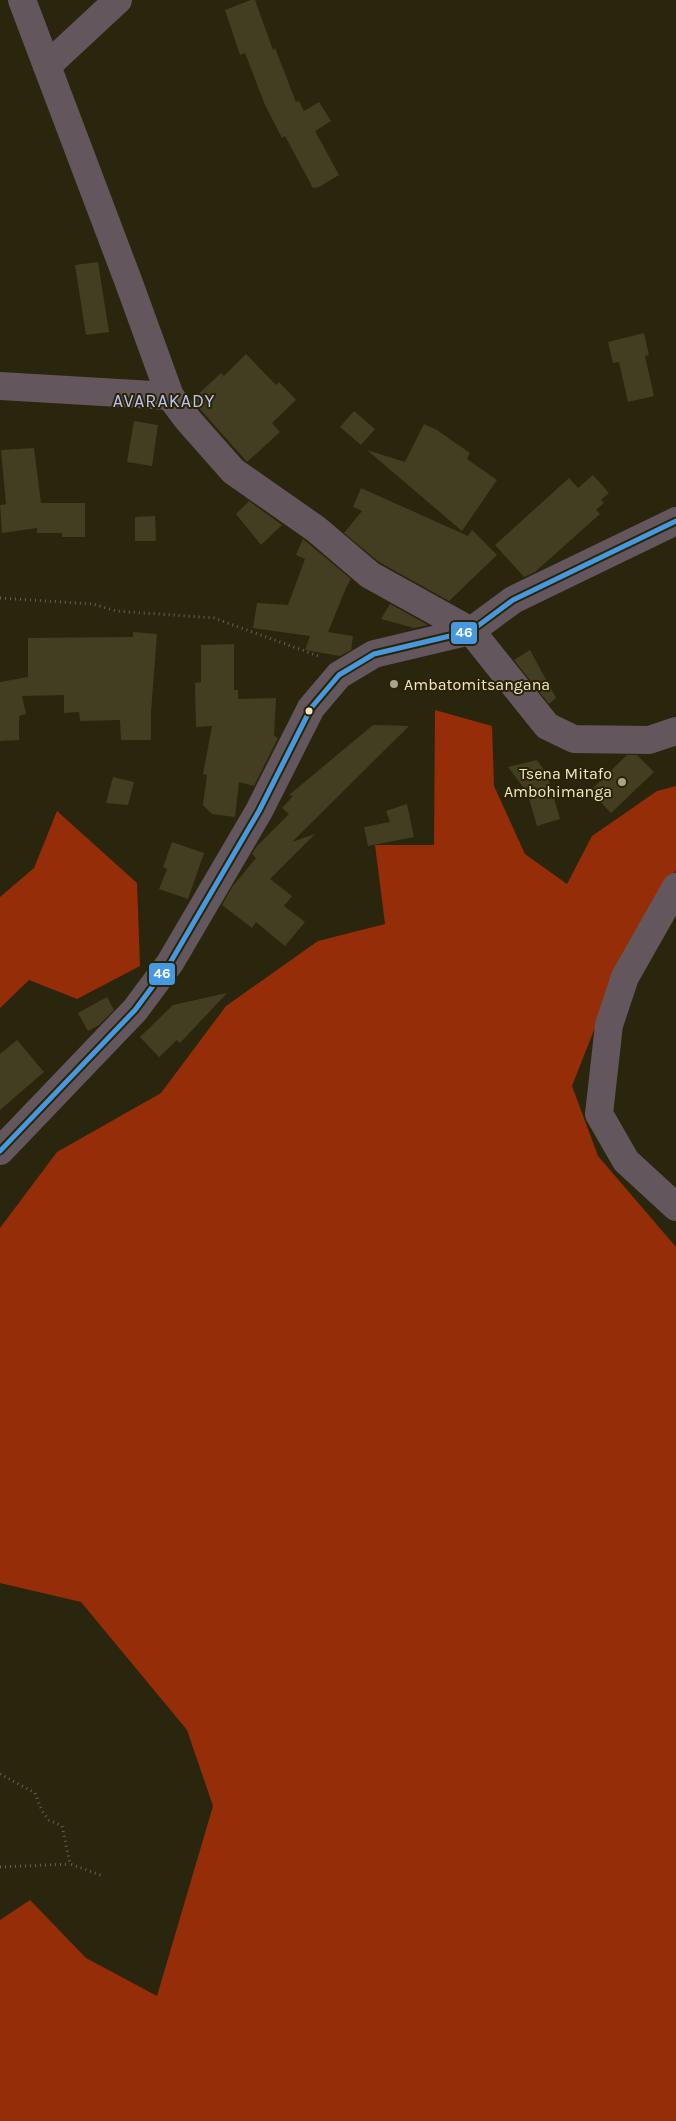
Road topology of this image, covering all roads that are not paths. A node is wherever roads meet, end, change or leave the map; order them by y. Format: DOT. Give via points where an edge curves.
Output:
graph roads {
  1 [pos="22,0"];
  2 [pos="118,0"];
  3 [pos="47,66"];
  4 [pos="0,386"];
  5 [pos="170,396"];
  6 [pos="676,521"];
  7 [pos="471,632"];
  8 [pos="676,731"];
  9 [pos="676,887"];
  10 [pos="0,1151"];
  11 [pos="676,1207"];
  1 -- 3 [label="street"];
  2 -- 3 [label="street"];
  3 -- 5 [label="street"];
  4 -- 5 [label="street"];
  5 -- 7 [label="street" via="233,471 316,529 370,575"];
  6 -- 7 [label="street" via="513,600"];
  7 -- 8 [label="street" via="547,726 574,739 649,740"];
  7 -- 10 [label="street" via="374,654 339,675 311,708 259,811 170,964 136,1010"];
  9 -- 11 [label="street" via="625,977 609,1025 599,1114 626,1161"];
}
